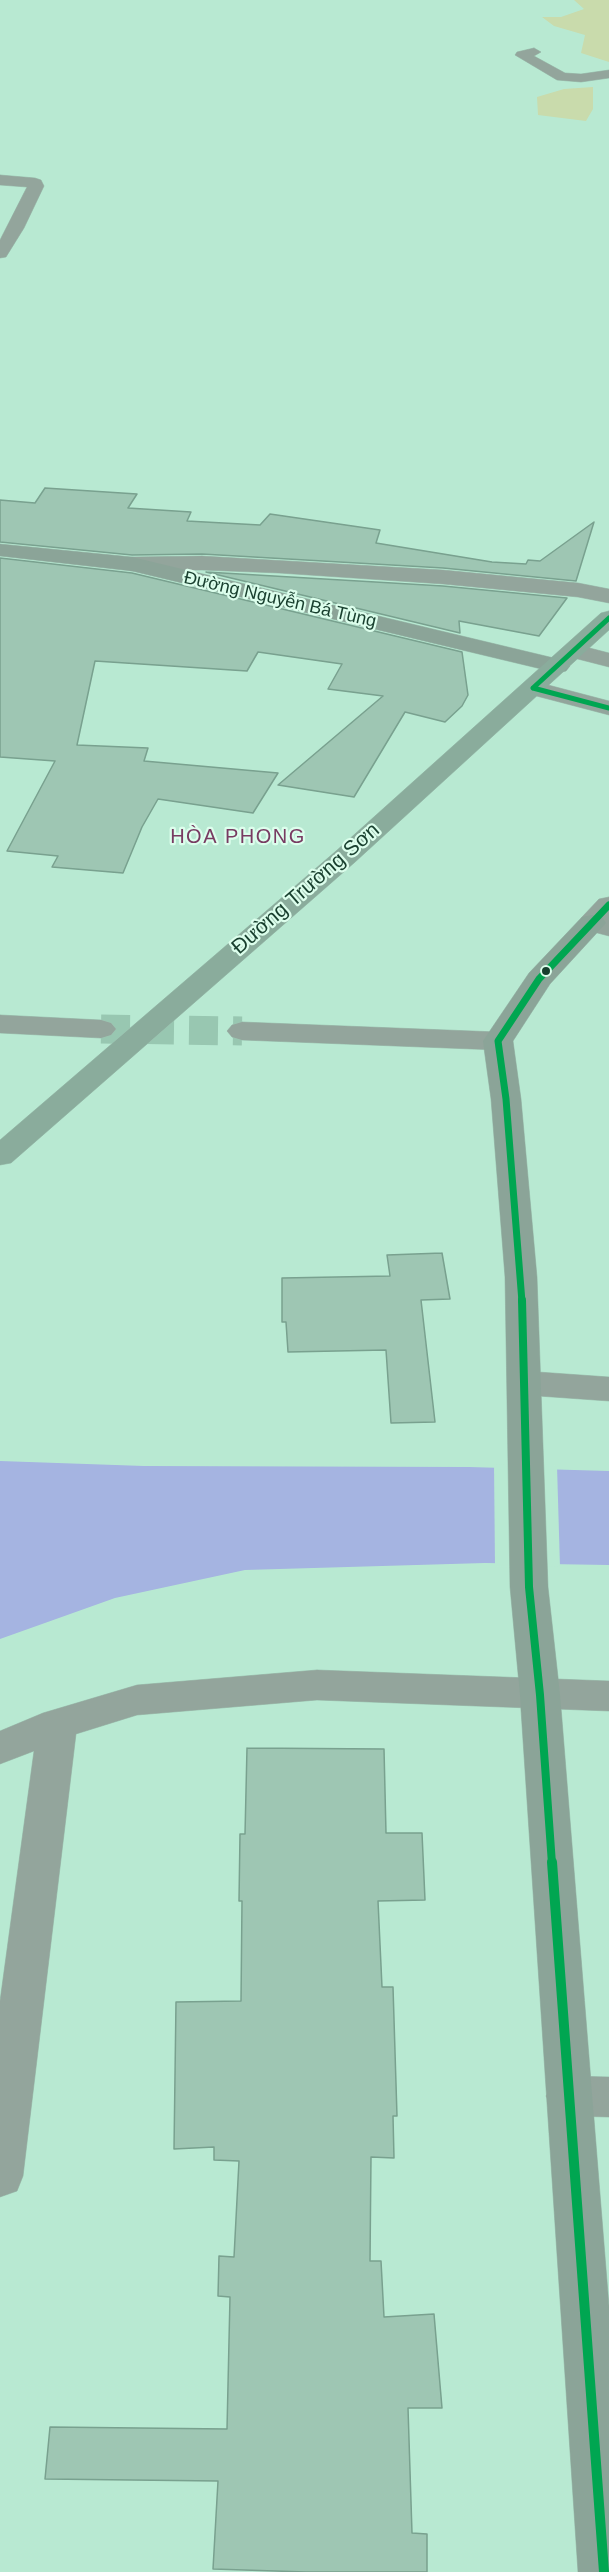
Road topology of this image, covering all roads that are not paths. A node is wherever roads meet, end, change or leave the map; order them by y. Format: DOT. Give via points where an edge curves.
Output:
graph roads {
  1 [pos="534,52"];
  2 [pos="609,75"];
  3 [pos="0,180"];
  4 [pos="0,254"];
  5 [pos="0,550"];
  6 [pos="132,564"];
  7 [pos="609,596"];
  8 [pos="609,618"];
  9 [pos="566,659"];
  10 [pos="609,660"];
  11 [pos="533,688"];
  12 [pos="609,708"];
  13 [pos="603,919"];
  14 [pos="0,1024"];
  15 [pos="101,1029"];
  16 [pos="242,1031"];
  17 [pos="498,1041"];
  18 [pos="0,1156"];
  19 [pos="524,1383"];
  20 [pos="609,1389"];
  21 [pos="540,1695"];
  22 [pos="609,1696"];
  23 [pos="57,1724"];
  24 [pos="0,1748"];
  25 [pos="589,2096"];
  26 [pos="0,2176"];
  27 [pos="604,2572"];
  1 -- 2 [label="street" via="522,56 562,77"];
  3 -- 4 [label="street" via="36,186"];
  5 -- 6 [label="street, Đường Nguyễn Bá Tùng"];
  6 -- 7 [label="street" via="279,566 431,576"];
  6 -- 9 [label="street, Đường Nguyễn Bá Tùng"];
  8 -- 9 [label="highway, Đường Trường Sơn"];
  9 -- 10 [label="street"];
  9 -- 11 [label="highway, Đường Trường Sơn"];
  11 -- 12 [label="street"];
  11 -- 18 [label="highway, Đường Trường Sơn"];
  13 -- 17 [label="street" via="539,979"];
  14 -- 15 [label="street"];
  16 -- 17 [label="street"];
  17 -- 19 [label="street" via="520,1265"];
  19 -- 20 [label="street"];
  19 -- 21 [label="street" via="529,1587"];
  21 -- 22 [label="street"];
  21 -- 23 [label="street" via="317,1684 137,1700"];
  21 -- 25 [label="street"];
  23 -- 24 [label="street"];
  23 -- 26 [label="street"];
  25 -- 27 [label="street"];
}
